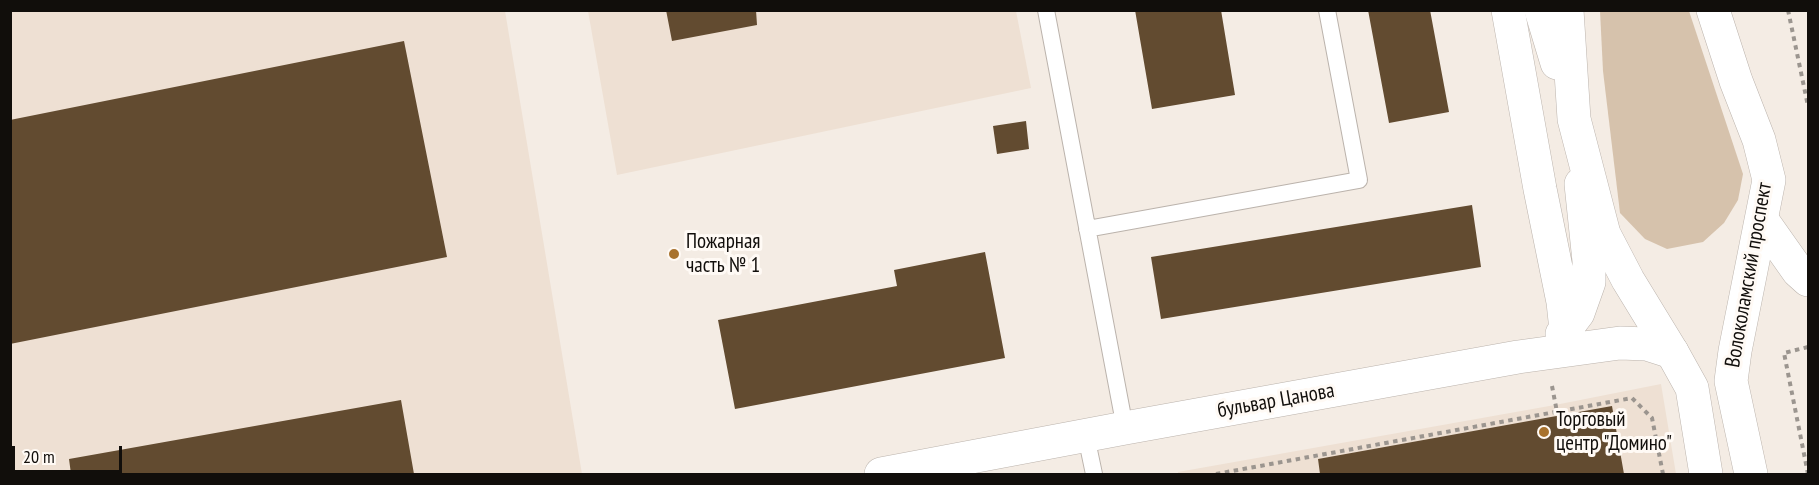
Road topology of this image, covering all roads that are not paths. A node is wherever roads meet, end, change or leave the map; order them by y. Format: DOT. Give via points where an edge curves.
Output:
graph roads {
  1 [pos="1046,10"];
  2 [pos="1327,10"];
  3 [pos="1508,10"];
  4 [pos="1541,10"];
  5 [pos="1567,10"];
  6 [pos="1713,10"];
  7 [pos="1736,10"];
  8 [pos="1736,81"];
  9 [pos="1574,119"];
  10 [pos="1762,220"];
  11 [pos="1088,229"];
  12 [pos="1809,280"];
  13 [pos="1566,330"];
  14 [pos="1672,352"];
  15 [pos="1518,357"];
  16 [pos="1125,428"];
  17 [pos="1086,436"];
  18 [pos="881,474"];
  19 [pos="1094,474"];
  20 [pos="1706,474"];
  21 [pos="1751,474"];
  1 -- 11 [label="lane"];
  2 -- 11 [label="lane" via="1359,180"];
  3 -- 13 [label="street"];
  4 -- 9 [label="street"];
  5 -- 9 [label="street"];
  6 -- 8 [label="street, Волоколамский проспект"];
  7 -- 8 [label="street"];
  8 -- 10 [label="street, Волоколамский проспект" via="1759,140 1769,180"];
  9 -- 13 [label="street" via="1590,271 1583,303"];
  9 -- 14 [label="street" via="1604,234"];
  10 -- 12 [label="street" via="1798,271"];
  10 -- 21 [label="street, Волоколамский проспект" via="1731,381"];
  11 -- 16 [label="lane"];
  13 -- 15 [label="street" via="1544,347"];
  14 -- 15 [label="street, бульвар Цанова" via="1647,344 1620,343"];
  14 -- 20 [label="street" via="1692,388"];
  15 -- 16 [label="street, бульвар Цанова"];
  16 -- 17 [label="street, бульвар Цанова"];
  17 -- 18 [label="street, бульвар Цанова"];
  17 -- 19 [label="lane"];
}
